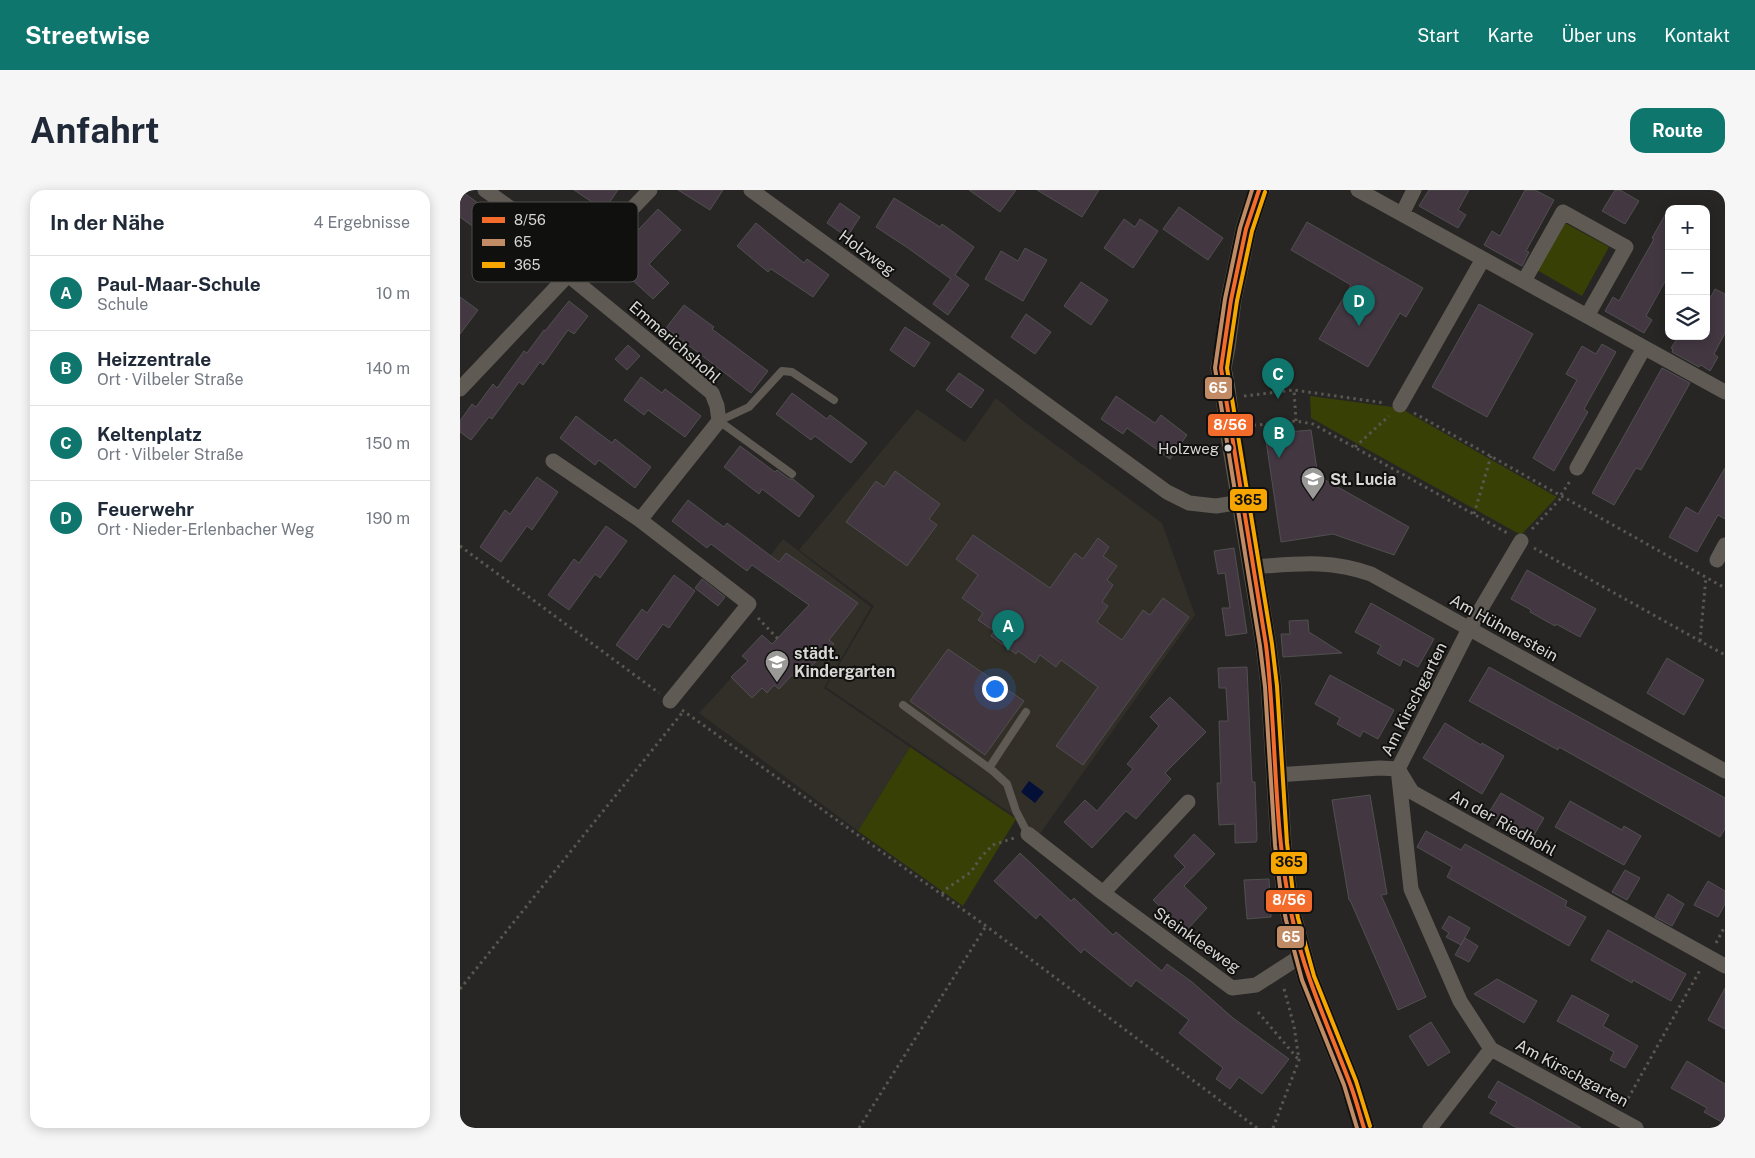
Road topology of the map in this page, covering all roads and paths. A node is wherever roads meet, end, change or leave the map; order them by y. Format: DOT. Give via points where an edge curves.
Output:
graph roads {
  1 [pos="485,190"];
  2 [pos="650,190"];
  3 [pos="751,190"];
  4 [pos="1259,190"];
  5 [pos="1358,190"];
  6 [pos="1414,190"];
  7 [pos="502,202"];
  8 [pos="638,203"];
  9 [pos="1402,214"];
  10 [pos="1483,259"];
  11 [pos="1524,281"];
  12 [pos="560,282"];
  13 [pos="578,282"];
  14 [pos="1587,316"];
  15 [pos="1644,348"];
  16 [pos="1723,386"];
  17 [pos="460,389"];
  18 [pos="1294,390"];
  19 [pos="1260,394"];
  20 [pos="834,400"];
  21 [pos="1400,405"];
  22 [pos="1296,420"];
  23 [pos="719,421"];
  24 [pos="1229,427"];
  25 [pos="1355,447"];
  26 [pos="1491,456"];
  27 [pos="553,461"];
  28 [pos="1577,468"];
  29 [pos="792,474"];
  30 [pos="1564,496"];
  31 [pos="1242,502"];
  32 [pos="1474,514"];
  33 [pos="640,520"];
  34 [pos="1521,541"];
  35 [pos="1725,545"];
  36 [pos="460,546"];
  37 [pos="1717,560"];
  38 [pos="1254,567"];
  39 [pos="1706,577"];
  40 [pos="1725,588"];
  41 [pos="747,607"];
  42 [pos="1469,629"];
  43 [pos="778,639"];
  44 [pos="1700,641"];
  45 [pos="1725,655"];
  46 [pos="670,702"];
  47 [pos="903,705"];
  48 [pos="684,711"];
  49 [pos="1026,712"];
  50 [pos="988,768"];
  51 [pos="1398,769"];
  52 [pos="1725,771"];
  53 [pos="1276,775"];
  54 [pos="1188,802"];
  55 [pos="1028,834"];
  56 [pos="1103,893"];
  57 [pos="942,894"];
  58 [pos="986,926"];
  59 [pos="1725,926"];
  60 [pos="1301,956"];
  61 [pos="1708,957"];
  62 [pos="1725,966"];
  63 [pos="1279,969"];
  64 [pos="460,989"];
  65 [pos="1258,1012"];
  66 [pos="1491,1049"];
  67 [pos="1299,1060"];
  68 [pos="1626,1124"];
  69 [pos="859,1128"];
  70 [pos="1257,1128"];
  71 [pos="1273,1128"];
  72 [pos="1364,1128"];
  73 [pos="1430,1128"];
  1 -- 7 [label="street"];
  2 -- 8 [label="street"];
  3 -- 31 [label="street, Holzweg" via="1167,492 1189,503 1216,506"];
  4 -- 24 [label="street" via="1246,229 1221,368"];
  5 -- 9 [label="street"];
  6 -- 9 [label="street"];
  9 -- 10 [label="street"];
  10 -- 11 [label="street"];
  10 -- 21 [label="street"];
  11 -- 14 [label="street"];
  11 -- 14 [label="street" via="1563,212 1618,242 1626,247"];
  12 -- 17 [label="street"];
  13 -- 23 [label="street, Emmerichshohl" via="712,393"];
  14 -- 15 [label="street"];
  15 -- 16 [label="street"];
  15 -- 28 [label="street"];
  18 -- 19 [label="path"];
  18 -- 21 [label="path"];
  18 -- 22 [label="path"];
  20 -- 23 [label="lane" via="786,371 749,407"];
  21 -- 25 [label="path"];
  21 -- 26 [label="path"];
  22 -- 24 [label="path"];
  22 -- 25 [label="path" via="1313,424"];
  23 -- 29 [label="lane"];
  23 -- 33 [label="street"];
  24 -- 31 [label="street"];
  25 -- 32 [label="path"];
  26 -- 30 [label="path"];
  26 -- 32 [label="path"];
  27 -- 33 [label="street"];
  30 -- 34 [label="path"];
  30 -- 39 [label="path"];
  31 -- 38 [label="street"];
  32 -- 34 [label="path"];
  33 -- 41 [label="street" via="749,604"];
  34 -- 42 [label="street, Am Kirschgarten"];
  34 -- 44 [label="path"];
  35 -- 37 [label="street"];
  36 -- 46 [label="path"];
  37 -- 39 [label="path"];
  38 -- 42 [label="street, Am Hühnerstein" via="1320,563 1356,569 1371,574"];
  38 -- 53 [label="street" via="1271,686"];
  39 -- 40 [label="path"];
  39 -- 44 [label="path"];
  41 -- 43 [label="path"];
  41 -- 46 [label="street"];
  42 -- 51 [label="street, Am Kirschgarten"];
  42 -- 52 [label="street, Am Hühnerstein"];
  44 -- 45 [label="path"];
  46 -- 48 [label="path"];
  47 -- 50 [label="lane"];
  48 -- 57 [label="path"];
  48 -- 64 [label="path"];
  49 -- 50 [label="lane"];
  50 -- 55 [label="lane" via="1007,784"];
  51 -- 53 [label="street"];
  51 -- 61 [label="street, An der Riedhohl" via="1412,792"];
  51 -- 66 [label="street, Am Kirschgarten" via="1411,889 1460,1000"];
  53 -- 60 [label="street" via="1287,894"];
  54 -- 56 [label="street"];
  55 -- 56 [label="street, Steinkleeweg"];
  55 -- 57 [label="path" via="992,845 971,872"];
  56 -- 63 [label="street, Steinkleeweg" via="1232,988 1256,985"];
  57 -- 58 [label="path"];
  58 -- 69 [label="path"];
  58 -- 70 [label="path"];
  59 -- 61 [label="path"];
  60 -- 63 [label="street, Steinkleeweg"];
  60 -- 72 [label="street" via="1353,1090"];
  61 -- 62 [label="street, An der Riedhohl"];
  61 -- 68 [label="path"];
  63 -- 67 [label="path"];
  65 -- 67 [label="path"];
  66 -- 68 [label="street, Am Kirschgarten"];
  66 -- 73 [label="street, Am Kirschgarten"];
  67 -- 71 [label="path"];
}
